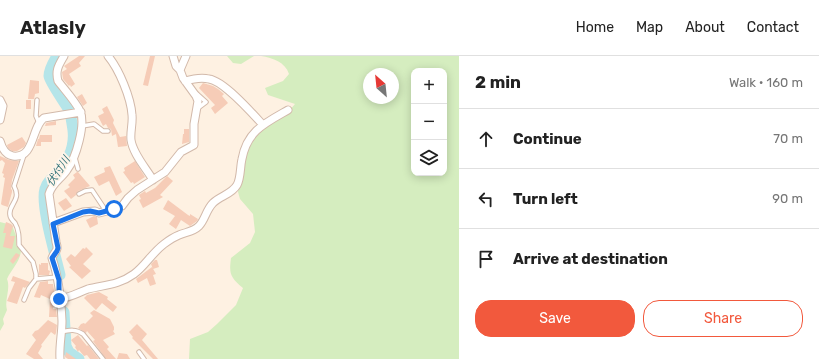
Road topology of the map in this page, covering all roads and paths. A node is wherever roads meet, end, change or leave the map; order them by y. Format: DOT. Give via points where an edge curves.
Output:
graph roads {
  1 [pos="64,56"];
  2 [pos="173,56"];
  3 [pos="186,56"];
  4 [pos="112,58"];
  5 [pos="180,70"];
  6 [pos="185,81"];
  7 [pos="0,100"];
  8 [pos="37,100"];
  9 [pos="288,110"];
  10 [pos="80,112"];
  11 [pos="0,120"];
  12 [pos="39,123"];
  13 [pos="263,125"];
  14 [pos="81,126"];
  15 [pos="108,131"];
  16 [pos="0,141"];
  17 [pos="24,154"];
  18 [pos="74,157"];
  19 [pos="78,169"];
  20 [pos="153,180"];
  21 [pos="80,194"];
  22 [pos="106,211"];
  23 [pos="53,224"];
  24 [pos="58,277"];
  25 [pos="36,279"];
  26 [pos="62,298"];
  27 [pos="24,300"];
  28 [pos="61,332"];
  29 [pos="139,352"];
  30 [pos="60,359"];
  31 [pos="103,359"];
  32 [pos="144,359"];
  1 -- 10 [label="street" via="56,76"];
  2 -- 5 [label="street"];
  3 -- 5 [label="street"];
  4 -- 20 [label="street" via="123,82 132,113 131,140"];
  5 -- 6 [label="street"];
  6 -- 13 [label="street" via="209,78 217,82"];
  6 -- 20 [label="street" via="198,101 194,145 181,152 165,172"];
  7 -- 11 [label="street" via="3,106"];
  8 -- 12 [label="lane" via="36,116"];
  9 -- 13 [label="street"];
  10 -- 12 [label="street" via="44,118"];
  10 -- 14 [label="street"];
  12 -- 17 [label="street"];
  13 -- 26 [label="street" via="253,133 246,145 236,187 211,205 200,225 164,244 128,278"];
  14 -- 15 [label="lane" via="94,124 103,131"];
  14 -- 18 [label="street"];
  16 -- 17 [label="street" via="2,149 7,154 17,157"];
  17 -- 25 [label="lane" via="14,186 17,196 10,217 19,234 19,245 36,268"];
  18 -- 19 [label="lane"];
  18 -- 23 [label="street" via="67,170 51,188 49,202"];
  20 -- 22 [label="street" via="137,190 122,206"];
  21 -- 22 [label="lane" via="92,190"];
  22 -- 23 [label="street" via="83,212"];
  23 -- 24 [label="street" via="58,248 52,258"];
  24 -- 25 [label="lane"];
  24 -- 26 [label="street"];
  25 -- 27 [label="lane"];
  26 -- 28 [label="street"];
  28 -- 30 [label="street"];
  28 -- 31 [label="lane" via="79,331"];
  29 -- 32 [label="lane"];
}
